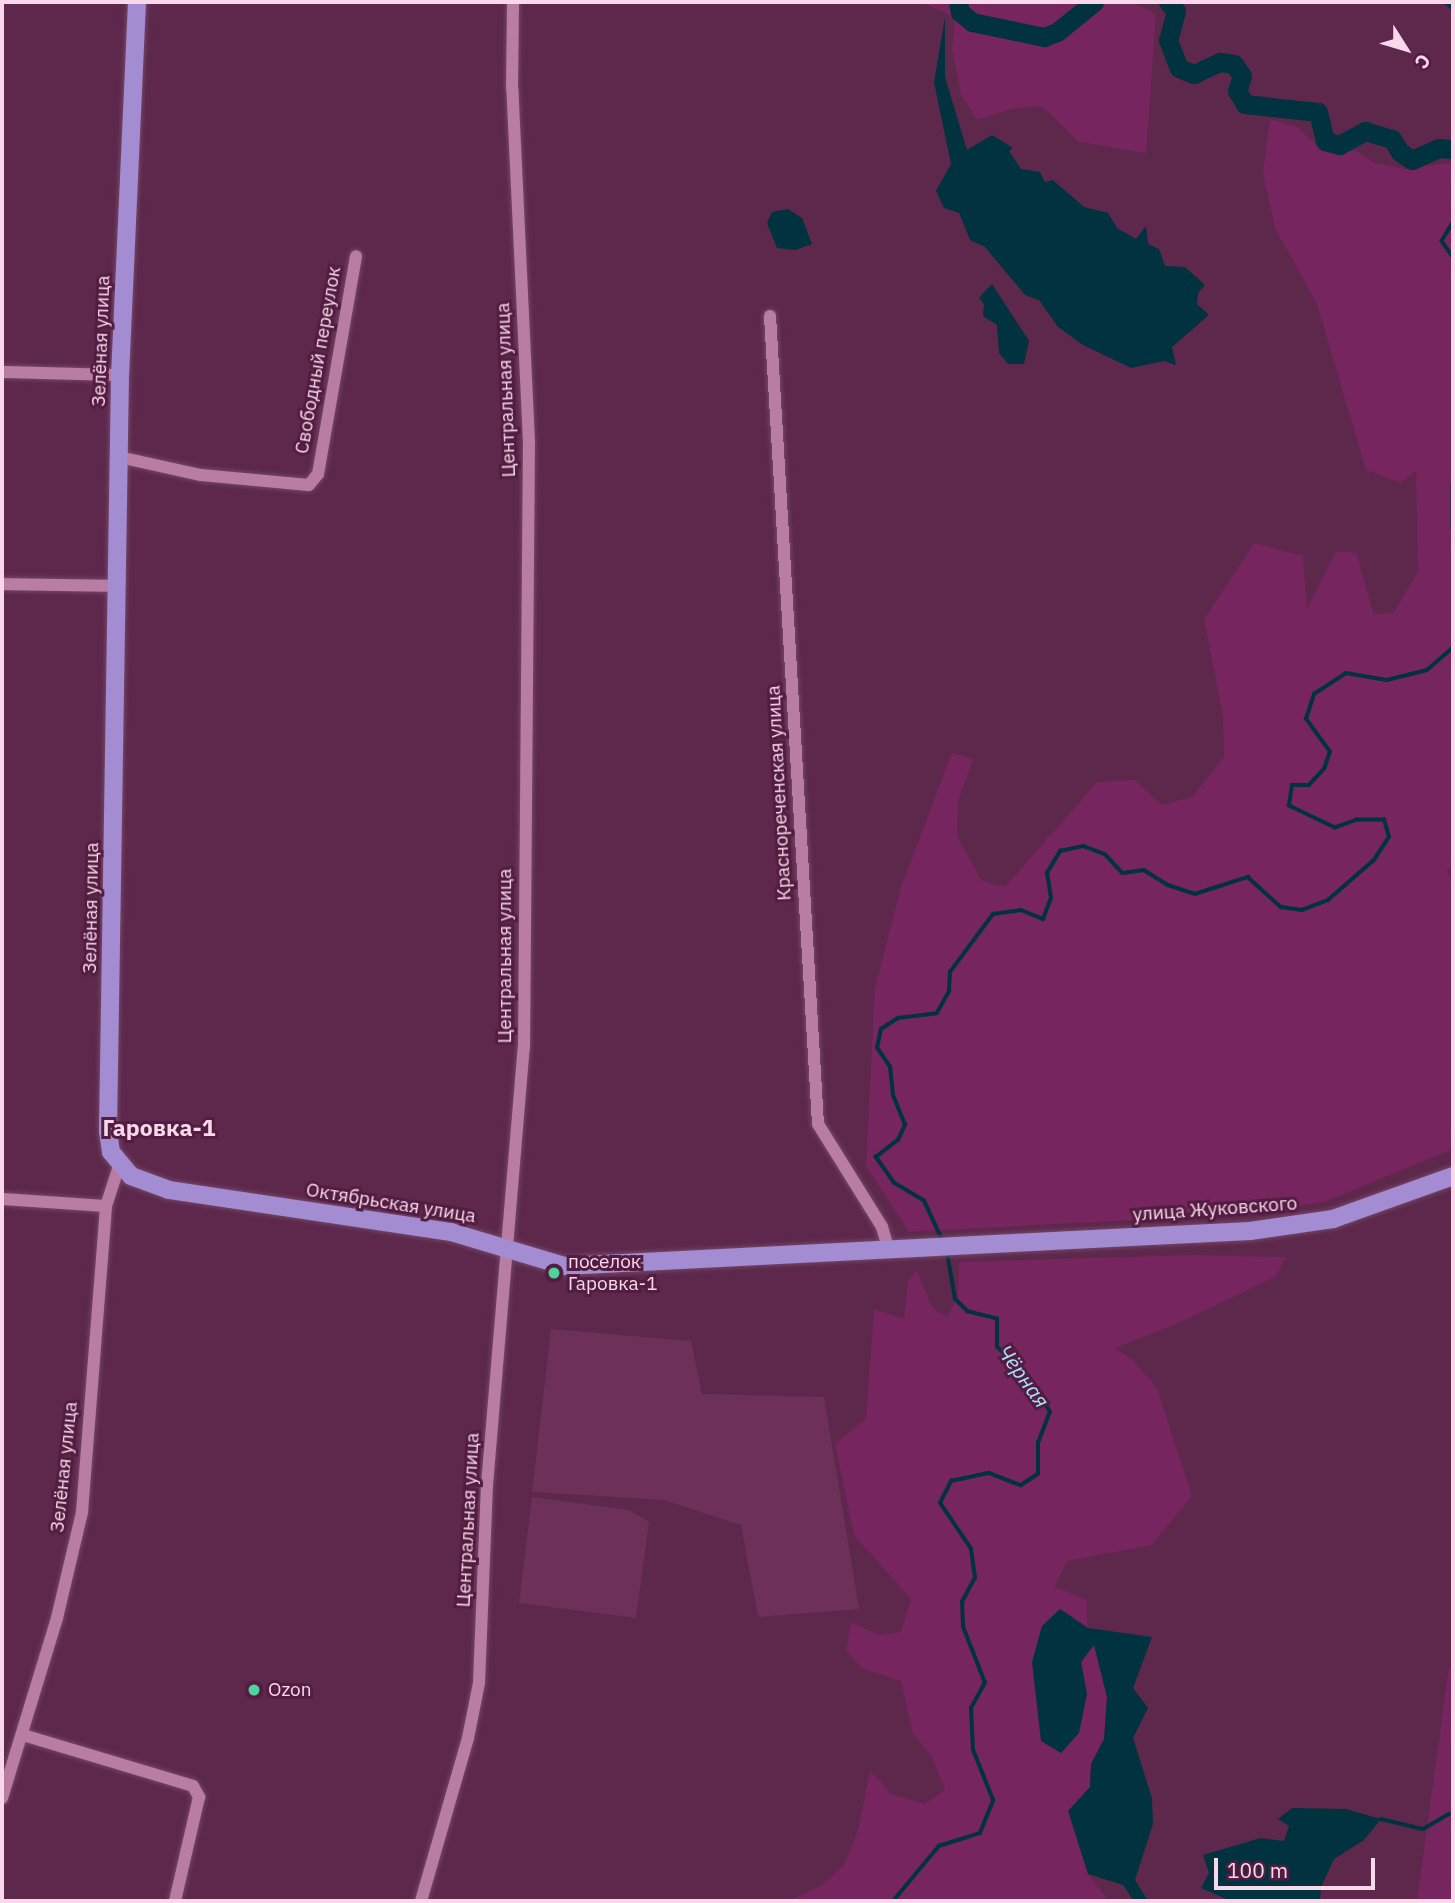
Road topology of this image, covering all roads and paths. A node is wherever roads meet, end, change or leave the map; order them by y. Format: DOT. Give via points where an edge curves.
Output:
graph roads {
  1 [pos="137,2"];
  2 [pos="513,2"];
  3 [pos="356,256"];
  4 [pos="770,316"];
  5 [pos="2,372"];
  6 [pos="120,374"];
  7 [pos="119,457"];
  8 [pos="2,584"];
  9 [pos="117,586"];
  10 [pos="119,1166"];
  11 [pos="1453,1176"];
  12 [pos="2,1199"];
  13 [pos="106,1206"];
  14 [pos="911,1247"];
  15 [pos="888,1248"];
  16 [pos="506,1249"];
  17 [pos="23,1735"];
  18 [pos="2,1798"];
  19 [pos="175,1901"];
  20 [pos="421,1901"];
  1 -- 6 [label="main road, Зелёная улица"];
  2 -- 16 [label="street, Центральная улица" via="512,88 529,442 524,1048"];
  3 -- 7 [label="street, Свободный переулок" via="318,474 309,485 201,475"];
  4 -- 15 [label="street, Краснореченская улица" via="818,1124 882,1227"];
  5 -- 6 [label="street"];
  6 -- 7 [label="main road, Зелёная улица"];
  7 -- 9 [label="main road, Зелёная улица"];
  8 -- 9 [label="street"];
  9 -- 10 [label="main road, Зелёная улица" via="108,1130 111,1152"];
  10 -- 13 [label="street, Зелёная улица"];
  10 -- 16 [label="main road, Октябрьская улица" via="145,1184 169,1190 451,1232"];
  11 -- 14 [label="main road, улица Жуковского" via="1334,1219 1297,1225"];
  12 -- 13 [label="street"];
  13 -- 17 [label="street, Зелёная улица" via="82,1512"];
  14 -- 15 [label="main road, Октябрьская улица"];
  15 -- 16 [label="main road, Октябрьская улица" via="605,1266 564,1266"];
  16 -- 20 [label="street, Центральная улица" via="487,1485 479,1683 468,1738"];
  17 -- 18 [label="street, Зелёная улица"];
  17 -- 19 [label="street" via="193,1786 199,1797"];
}
